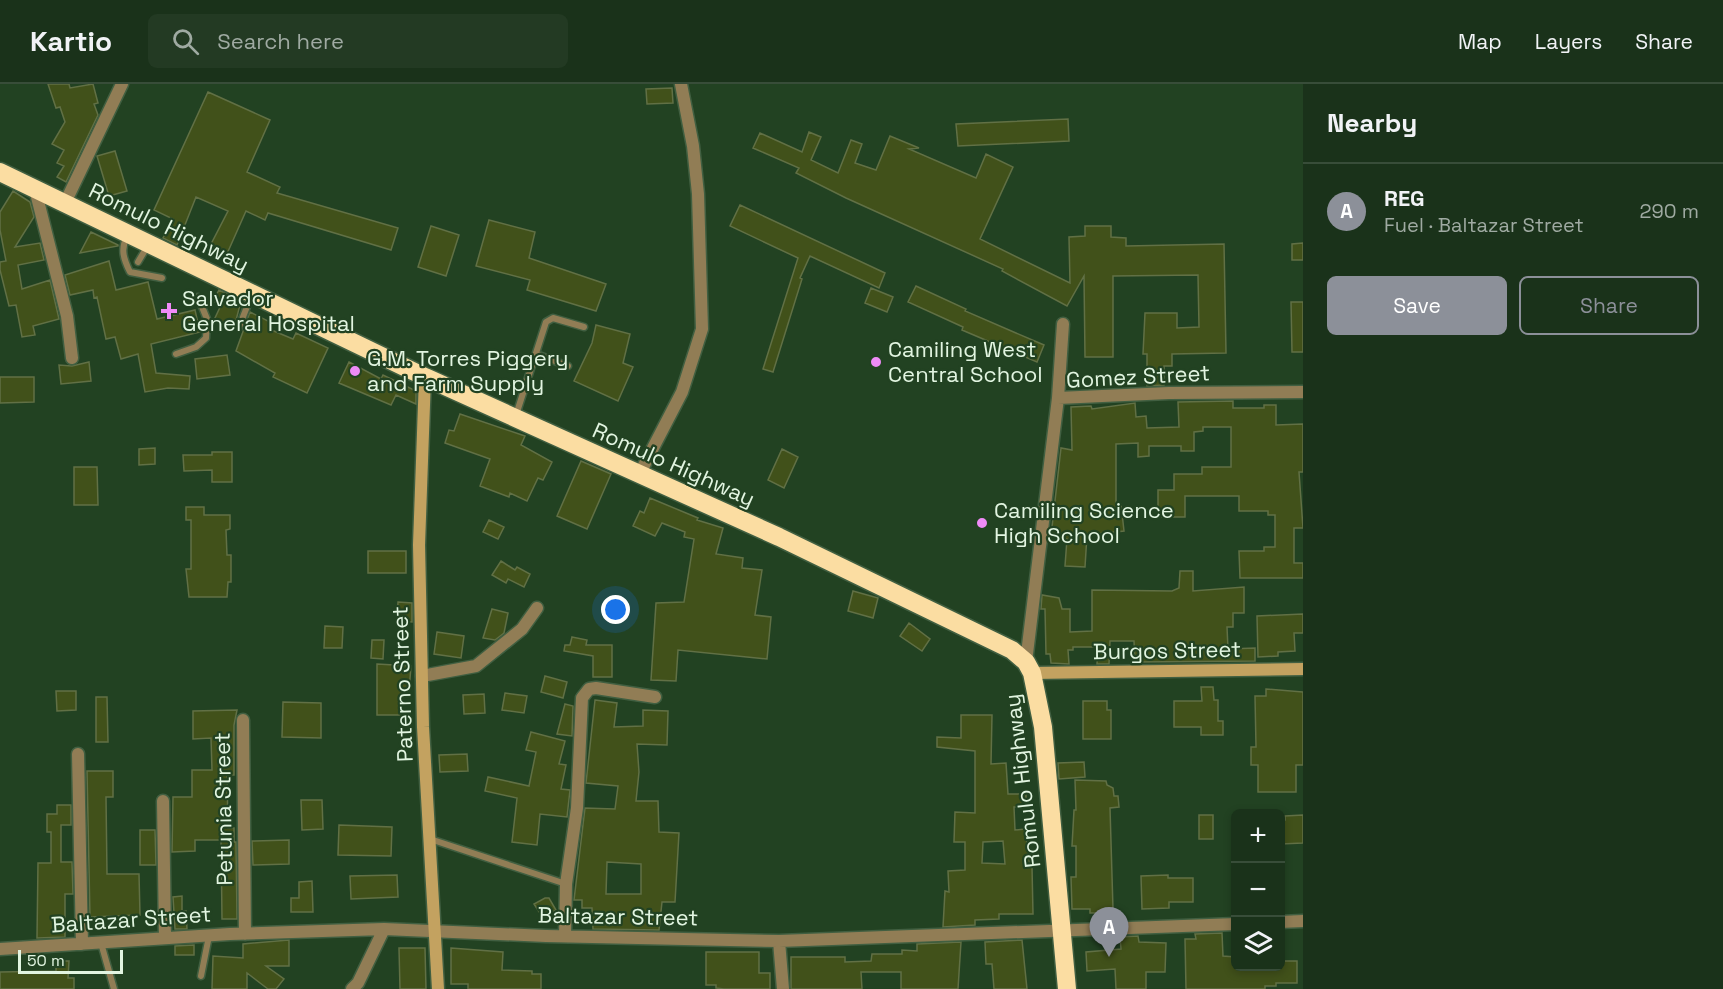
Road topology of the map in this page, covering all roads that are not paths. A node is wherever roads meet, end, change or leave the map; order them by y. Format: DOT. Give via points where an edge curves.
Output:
graph roads {
  1 [pos="122,84"];
  2 [pos="681,84"];
  3 [pos="0,172"];
  4 [pos="35,189"];
  5 [pos="65,203"];
  6 [pos="129,234"];
  7 [pos="149,244"];
  8 [pos="138,262"];
  9 [pos="162,279"];
  10 [pos="252,293"];
  11 [pos="198,297"];
  12 [pos="1063,324"];
  13 [pos="239,327"];
  14 [pos="585,327"];
  15 [pos="176,354"];
  16 [pos="536,354"];
  17 [pos="72,358"];
  18 [pos="568,366"];
  19 [pos="425,376"];
  20 [pos="1303,392"];
  21 [pos="1058,398"];
  22 [pos="515,418"];
  23 [pos="639,475"];
  24 [pos="537,608"];
  25 [pos="1029,667"];
  26 [pos="1303,669"];
  27 [pos="422,676"];
  28 [pos="655,697"];
  29 [pos="243,720"];
  30 [pos="78,754"];
  31 [pos="163,801"];
  32 [pos="430,839"];
  33 [pos="566,884"];
  34 [pos="1303,921"];
  35 [pos="1285,922"];
  36 [pos="1231,924"];
  37 [pos="384,929"];
  38 [pos="437,930"];
  39 [pos="1062,931"];
  40 [pos="245,934"];
  41 [pos="209,935"];
  42 [pos="566,936"];
  43 [pos="165,938"];
  44 [pos="779,941"];
  45 [pos="101,942"];
  46 [pos="82,944"];
  47 [pos="0,949"];
  48 [pos="201,976"];
  49 [pos="114,989"];
  50 [pos="352,989"];
  51 [pos="438,989"];
  52 [pos="783,989"];
  53 [pos="1067,989"];
  1 -- 5 [label="street"];
  2 -- 23 [label="street" via="698,194 702,329 682,392"];
  3 -- 4 [label="highway, Romulo Highway"];
  4 -- 5 [label="highway, Romulo Highway"];
  4 -- 17 [label="street" via="67,316"];
  5 -- 6 [label="highway, Romulo Highway"];
  6 -- 7 [label="highway, Romulo Highway"];
  6 -- 9 [label="lane" via="123,243 123,256 130,272"];
  7 -- 8 [label="lane"];
  7 -- 10 [label="highway, Romulo Highway"];
  10 -- 13 [label="lane"];
  10 -- 19 [label="highway, Romulo Highway"];
  11 -- 15 [label="lane" via="207,319 206,338 196,347"];
  12 -- 21 [label="street"];
  14 -- 16 [label="lane" via="549,318"];
  16 -- 18 [label="lane"];
  16 -- 22 [label="lane"];
  19 -- 22 [label="highway, Romulo Highway"];
  19 -- 27 [label="street, Paterno Street" via="419,545"];
  20 -- 21 [label="street, Gomez Street"];
  21 -- 25 [label="street, Gomez Street"];
  22 -- 23 [label="highway, Romulo Highway"];
  23 -- 25 [label="highway, Romulo Highway" via="977,632 1012,650"];
  24 -- 27 [label="street" via="522,629 476,666"];
  25 -- 26 [label="street, Burgos Street"];
  25 -- 39 [label="highway, Romulo Highway" via="1043,727"];
  27 -- 32 [label="street, Paterno Street"];
  28 -- 33 [label="street" via="596,688 589,689 582,698 577,808"];
  29 -- 40 [label="street, Petunia Street"];
  30 -- 46 [label="street"];
  31 -- 43 [label="street"];
  32 -- 33 [label="lane"];
  32 -- 38 [label="street, Paterno Street"];
  33 -- 42 [label="street"];
  34 -- 35 [label="street"];
  36 -- 39 [label="street, Baltazar Street"];
  37 -- 38 [label="street, Baltazar Street"];
  37 -- 40 [label="street, Baltazar Street"];
  37 -- 50 [label="street"];
  38 -- 42 [label="street, Baltazar Street"];
  38 -- 51 [label="street, Paterno Street"];
  39 -- 44 [label="street, Baltazar Street"];
  39 -- 53 [label="highway, Romulo Highway"];
  40 -- 41 [label="street, Baltazar Street"];
  41 -- 43 [label="street, Baltazar Street"];
  41 -- 48 [label="lane"];
  42 -- 44 [label="street, Baltazar Street"];
  43 -- 45 [label="street, Baltazar Street"];
  44 -- 52 [label="street"];
  45 -- 46 [label="street, Baltazar Street"];
  45 -- 49 [label="lane"];
  46 -- 47 [label="street, Baltazar Street"];
}
